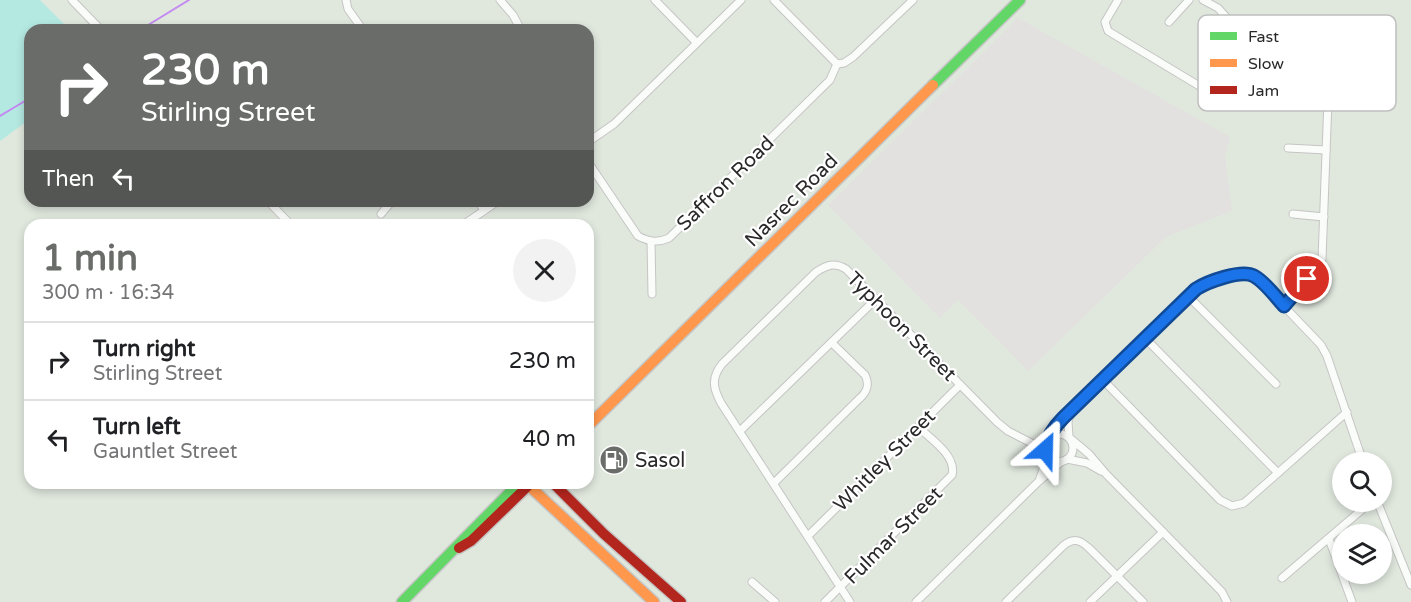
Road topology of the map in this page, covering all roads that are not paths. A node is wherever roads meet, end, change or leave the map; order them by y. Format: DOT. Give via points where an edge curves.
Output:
graph roads {
  1 [pos="72,0"];
  2 [pos="346,0"];
  3 [pos="500,0"];
  4 [pos="655,0"];
  5 [pos="741,0"];
  6 [pos="774,0"];
  7 [pos="913,0"];
  8 [pos="1011,0"];
  9 [pos="1020,0"];
  10 [pos="1118,0"];
  11 [pos="1189,0"];
  12 [pos="1203,0"];
  13 [pos="1225,15"];
  14 [pos="1169,22"];
  15 [pos="95,24"];
  16 [pos="359,24"];
  17 [pos="518,24"];
  18 [pos="696,42"];
  19 [pos="837,64"];
  20 [pos="1198,85"];
  21 [pos="1328,111"];
  22 [pos="594,138"];
  23 [pos="1288,148"];
  24 [pos="1326,150"];
  25 [pos="594,171"];
  26 [pos="274,207"];
  27 [pos="387,207"];
  28 [pos="482,207"];
  29 [pos="489,207"];
  30 [pos="484,210"];
  31 [pos="381,214"];
  32 [pos="1293,214"];
  33 [pos="1324,217"];
  34 [pos="285,219"];
  35 [pos="471,219"];
  36 [pos="651,242"];
  37 [pos="652,294"];
  38 [pos="1188,296"];
  39 [pos="876,299"];
  40 [pos="1284,306"];
  41 [pos="1145,338"];
  42 [pos="832,342"];
  43 [pos="1103,380"];
  44 [pos="1276,384"];
  45 [pos="960,385"];
  46 [pos="594,410"];
  47 [pos="1071,410"];
  48 [pos="1347,412"];
  49 [pos="594,420"];
  50 [pos="918,427"];
  51 [pos="741,430"];
  52 [pos="1051,436"];
  53 [pos="1023,437"];
  54 [pos="1070,438"];
  55 [pos="1360,452"];
  56 [pos="1046,453"];
  57 [pos="1065,460"];
  58 [pos="1278,473"];
  59 [pos="1106,474"];
  60 [pos="1038,482"];
  61 [pos="774,483"];
  62 [pos="521,489"];
  63 [pos="531,489"];
  64 [pos="559,489"];
  65 [pos="1360,512"];
  66 [pos="1381,512"];
  67 [pos="1163,532"];
  68 [pos="808,536"];
  69 [pos="1329,539"];
  70 [pos="1118,575"];
  71 [pos="1282,578"];
  72 [pos="752,582"];
  73 [pos="1411,585"];
  74 [pos="840,587"];
  75 [pos="402,602"];
  76 [pos="654,602"];
  77 [pos="681,602"];
  78 [pos="775,602"];
  79 [pos="825,602"];
  80 [pos="850,602"];
  81 [pos="916,602"];
  82 [pos="1006,602"];
  83 [pos="1090,602"];
  84 [pos="1143,602"];
  85 [pos="1227,602"];
  86 [pos="1352,602"];
  1 -- 15 [label="street"];
  2 -- 16 [label="street"];
  3 -- 17 [label="street"];
  4 -- 18 [label="street"];
  5 -- 18 [label="street"];
  6 -- 19 [label="street"];
  7 -- 19 [label="street" via="848,61"];
  8 -- 46 [label="main road, Nasrec Road"];
  9 -- 49 [label="main road, Nasrec Road"];
  10 -- 20 [label="street" via="1105,22 1108,31"];
  11 -- 14 [label="street"];
  12 -- 13 [label="street"];
  18 -- 22 [label="street" via="614,124"];
  19 -- 36 [label="street, Saffron Road" via="830,80 669,238"];
  21 -- 24 [label="street"];
  23 -- 24 [label="street"];
  24 -- 33 [label="street"];
  25 -- 36 [label="street" via="634,232"];
  26 -- 34 [label="street"];
  27 -- 31 [label="street"];
  28 -- 30 [label="street"];
  29 -- 30 [label="street"];
  30 -- 35 [label="street"];
  32 -- 33 [label="street"];
  33 -- 40 [label="street" via="1321,263"];
  36 -- 37 [label="street"];
  38 -- 40 [label="street" via="1205,284 1248,274"];
  38 -- 41 [label="street"];
  38 -- 44 [label="street"];
  39 -- 42 [label="street"];
  39 -- 45 [label="street, Typhoon Street"];
  39 -- 51 [label="street, Typhoon Street" via="838,265 823,267 810,276 715,375 715,392"];
  40 -- 48 [label="street" via="1321,345"];
  41 -- 43 [label="street"];
  41 -- 58 [label="street"];
  42 -- 51 [label="street"];
  42 -- 61 [label="street" via="865,375 867,388"];
  43 -- 47 [label="street"];
  43 -- 58 [label="street" via="1224,503 1240,505"];
  45 -- 50 [label="street, Whitley Street"];
  45 -- 53 [label="street, Typhoon Street" via="997,422"];
  47 -- 52 [label="street"];
  47 -- 54 [label="street"];
  48 -- 55 [label="street"];
  48 -- 58 [label="street"];
  50 -- 68 [label="street, Whitley Street"];
  50 -- 74 [label="street, Fulmar Street" via="950,458 952,475"];
  51 -- 61 [label="street, Typhoon Street"];
  52 -- 53 [label="street, Typhoon Street"];
  52 -- 54 [label="street" via="1059,433"];
  52 -- 56 [label="street"];
  53 -- 56 [label="street, Typhoon Street"];
  54 -- 57 [label="street" via="1073,450"];
  54 -- 59 [label="street"];
  56 -- 57 [label="street" via="1054,461"];
  56 -- 60 [label="street" via="1045,469"];
  57 -- 59 [label="street" via="1091,465"];
  57 -- 60 [label="street"];
  59 -- 67 [label="street"];
  60 -- 81 [label="street"];
  61 -- 68 [label="street, Typhoon Street"];
  62 -- 75 [label="main road" via="471,541 456,549"];
  63 -- 76 [label="main road"];
  64 -- 77 [label="main road"];
  65 -- 69 [label="street"];
  66 -- 73 [label="street"];
  67 -- 70 [label="street"];
  67 -- 85 [label="street" via="1222,592"];
  68 -- 74 [label="street, Typhoon Street"];
  69 -- 71 [label="street"];
  69 -- 86 [label="street"];
  70 -- 82 [label="street" via="1084,543 1071,540"];
  70 -- 83 [label="street"];
  70 -- 84 [label="street"];
  72 -- 78 [label="street"];
  74 -- 79 [label="street"];
  74 -- 80 [label="street, Typhoon Street"];
}
